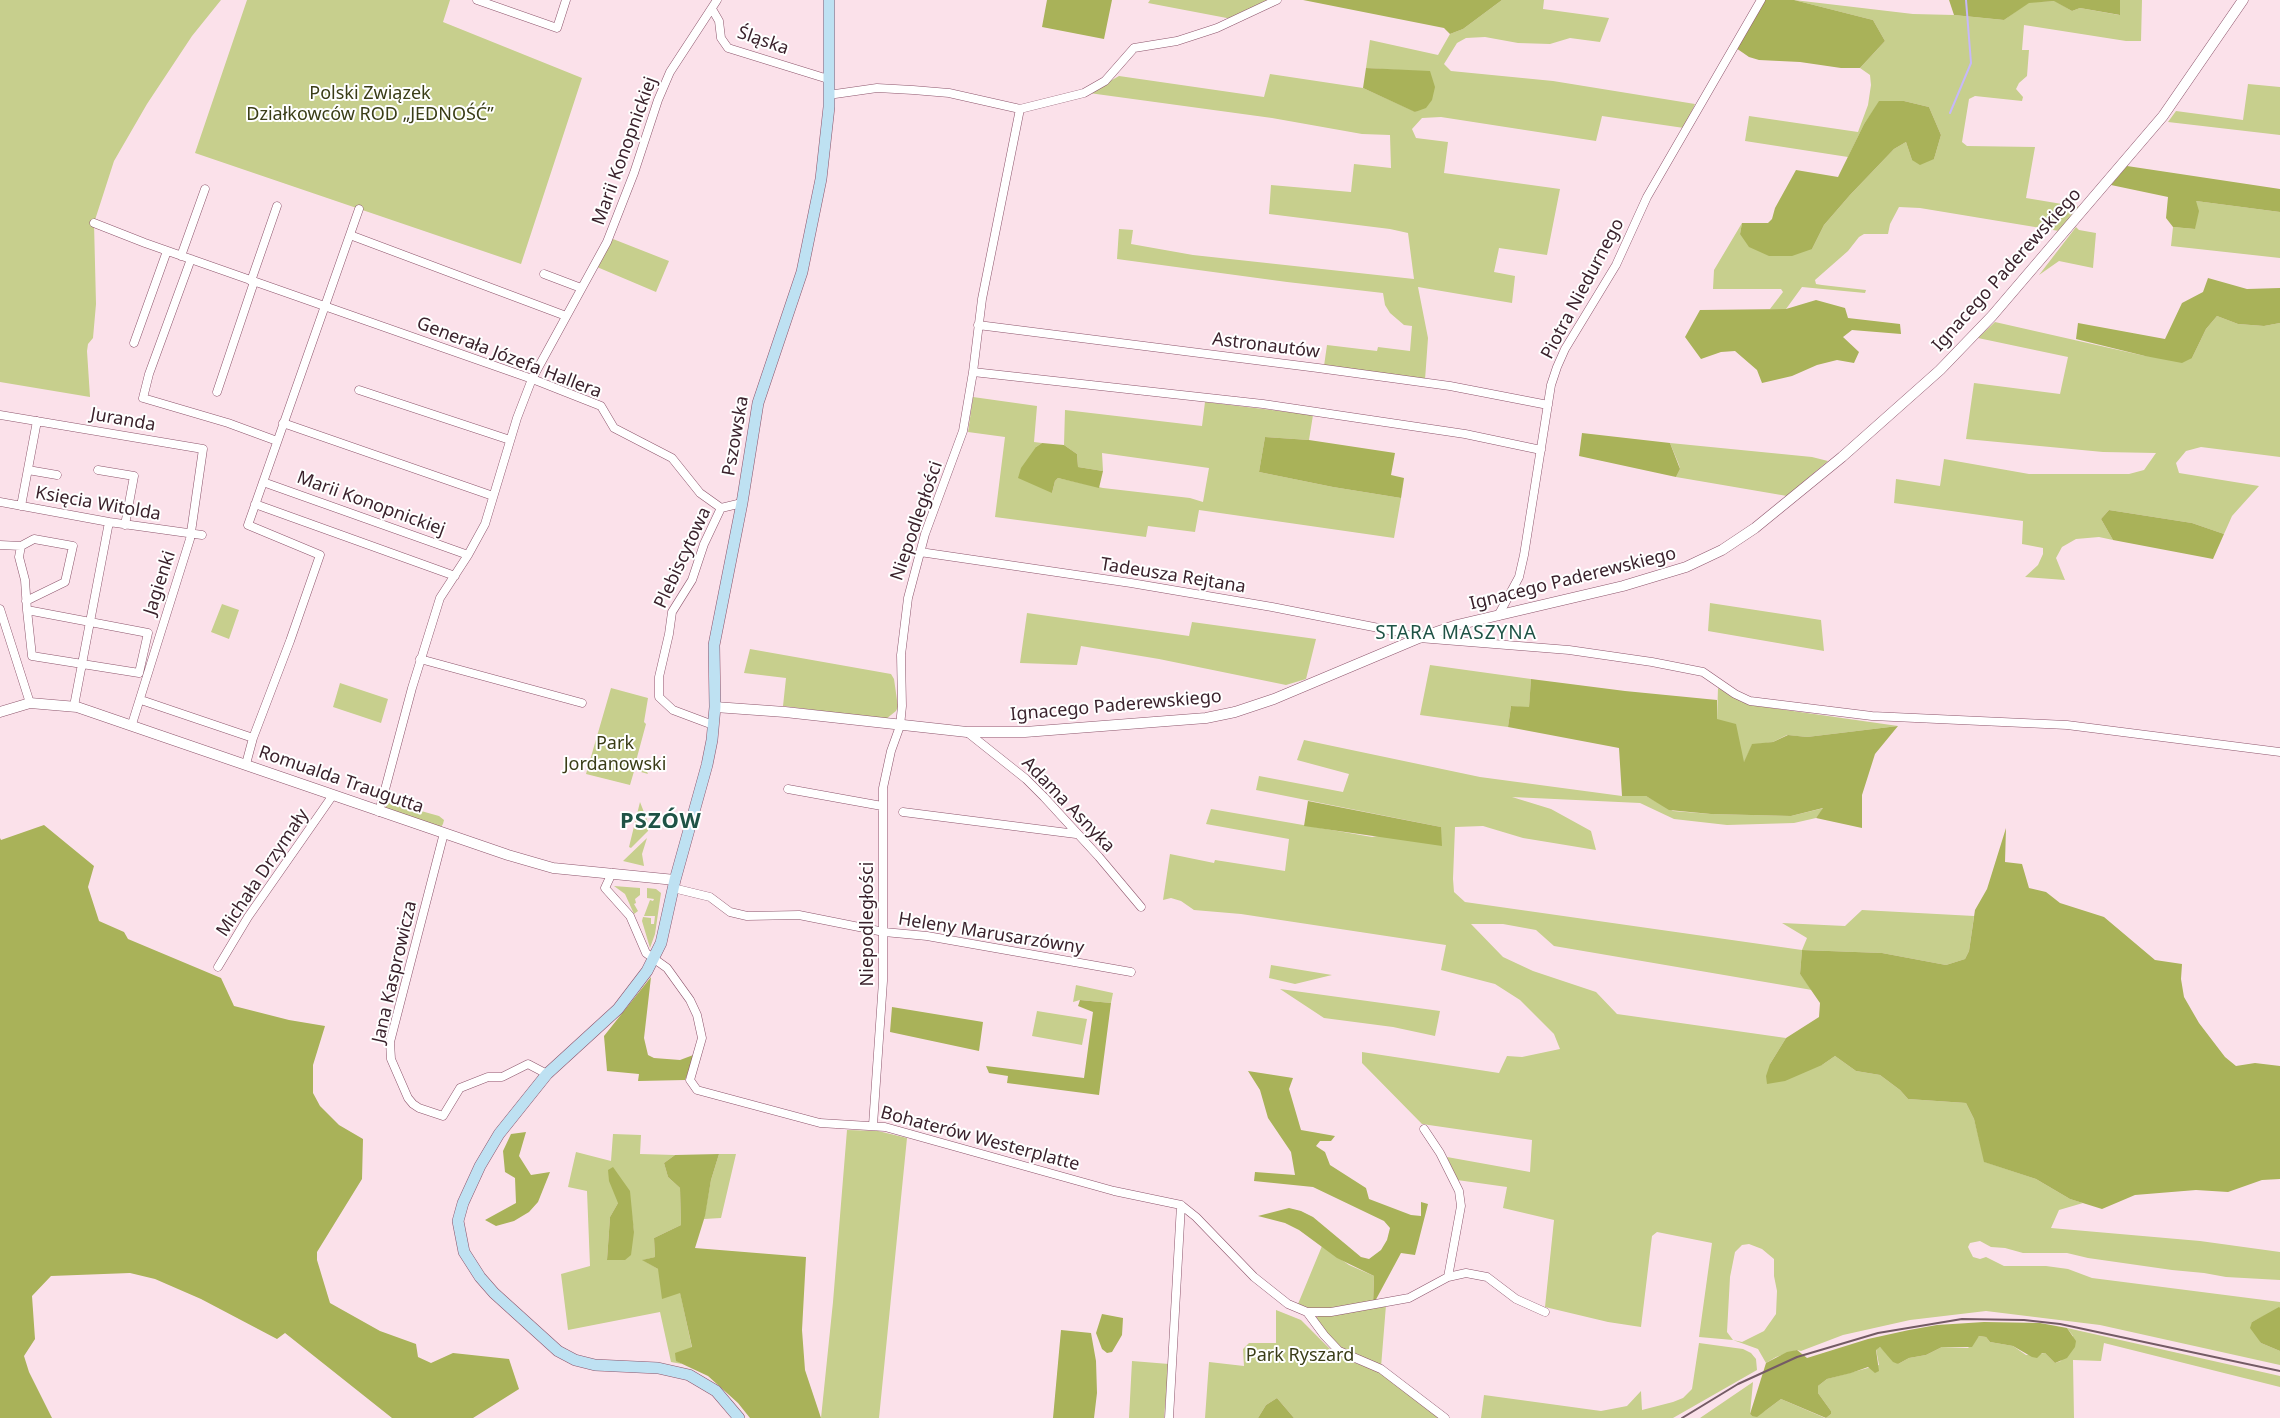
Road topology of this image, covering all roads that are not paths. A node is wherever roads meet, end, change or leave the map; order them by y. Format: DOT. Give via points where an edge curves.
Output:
graph roads {
  1 [pos="566,0"];
  2 [pos="717,0"];
  3 [pos="829,0"];
  4 [pos="1276,0"];
  5 [pos="1760,0"];
  6 [pos="2243,0"];
  7 [pos="481,1"];
  8 [pos="712,8"];
  9 [pos="828,79"];
  10 [pos="828,95"];
  11 [pos="1020,109"];
  12 [pos="205,189"];
  13 [pos="277,206"];
  14 [pos="359,209"];
  15 [pos="94,223"];
  16 [pos="350,235"];
  17 [pos="168,251"];
  18 [pos="181,256"];
  19 [pos="191,259"];
  20 [pos="544,274"];
  21 [pos="253,281"];
  22 [pos="581,288"];
  23 [pos="324,306"];
  24 [pos="566,316"];
  25 [pos="978,325"];
  26 [pos="134,343"];
  27 [pos="973,372"];
  28 [pos="532,379"];
  29 [pos="359,390"];
  30 [pos="217,392"];
  31 [pos="1548,404"];
  32 [pos="0,415"];
  33 [pos="37,422"];
  34 [pos="283,423"];
  35 [pos="510,440"];
  36 [pos="277,441"];
  37 [pos="203,448"];
  38 [pos="1541,450"];
  39 [pos="28,470"];
  40 [pos="98,470"];
  41 [pos="57,475"];
  42 [pos="263,482"];
  43 [pos="493,496"];
  44 [pos="0,502"];
  45 [pos="742,503"];
  46 [pos="256,504"];
  47 [pos="21,506"];
  48 [pos="721,508"];
  49 [pos="109,522"];
  50 [pos="125,524"];
  51 [pos="190,534"];
  52 [pos="202,535"];
  53 [pos="0,545"];
  54 [pos="21,546"];
  55 [pos="920,552"];
  56 [pos="468,555"];
  57 [pos="455,576"];
  58 [pos="26,601"];
  59 [pos="0,609"];
  60 [pos="27,610"];
  61 [pos="1498,616"];
  62 [pos="91,622"];
  63 [pos="1419,638"];
  64 [pos="420,659"];
  65 [pos="83,664"];
  66 [pos="141,700"];
  67 [pos="30,703"];
  68 [pos="582,703"];
  69 [pos="74,706"];
  70 [pos="715,707"];
  71 [pos="0,712"];
  72 [pos="132,724"];
  73 [pos="713,725"];
  74 [pos="900,726"];
  75 [pos="967,732"];
  76 [pos="253,738"];
  77 [pos="2280,752"];
  78 [pos="246,764"];
  79 [pos="788,789"];
  80 [pos="332,795"];
  81 [pos="882,806"];
  82 [pos="380,812"];
  83 [pos="903,812"];
  84 [pos="444,833"];
  85 [pos="1076,834"];
  86 [pos="612,873"];
  87 [pos="674,884"];
  88 [pos="1140,907"];
  89 [pos="884,932"];
  90 [pos="654,959"];
  91 [pos="218,967"];
  92 [pos="1131,972"];
  93 [pos="547,1074"];
  94 [pos="873,1125"];
  95 [pos="1424,1129"];
  96 [pos="1181,1205"];
  97 [pos="1448,1277"];
  98 [pos="1307,1312"];
  99 [pos="1545,1312"];
  100 [pos="739,1418"];
  101 [pos="1170,1418"];
  102 [pos="1445,1418"];
  1 -- 7 [label="street" via="557,28"];
  2 -- 8 [label="street, Marii Konopnickiej"];
  3 -- 9 [label="main road, Pszowska"];
  4 -- 11 [label="street" via="1217,28 1177,41 1134,48 1105,81 1084,93"];
  5 -- 31 [label="street, Piotra Niedurnego" via="1647,197 1616,265 1565,349 1552,380"];
  6 -- 61 [label="street, Ignacego Paderewskiego" via="2163,116 2008,299 1940,370 1808,486 1756,528 1722,550 1686,567"];
  8 -- 9 [label="street, Śląska" via="720,21 721,38 728,48"];
  8 -- 22 [label="street, Marii Konopnickiej" via="670,72 607,242"];
  9 -- 10 [label="main road, Pszowska"];
  10 -- 11 [label="street" via="877,88 913,90 949,93"];
  10 -- 45 [label="main road, Pszowska" via="821,179 804,263 758,403"];
  11 -- 25 [label="street, Niepodległości"];
  12 -- 18 [label="street"];
  13 -- 21 [label="street"];
  14 -- 16 [label="street"];
  15 -- 17 [label="street, Generała Józefa Hallera"];
  16 -- 23 [label="street"];
  16 -- 24 [label="street"];
  17 -- 18 [label="street, Generała Józefa Hallera"];
  17 -- 26 [label="street"];
  18 -- 19 [label="street, Generała Józefa Hallera"];
  19 -- 21 [label="street, Generała Józefa Hallera"];
  19 -- 36 [label="street" via="143,398"];
  20 -- 22 [label="street"];
  21 -- 23 [label="street, Generała Józefa Hallera"];
  21 -- 30 [label="street"];
  22 -- 24 [label="street, Marii Konopnickiej"];
  23 -- 28 [label="street, Generała Józefa Hallera"];
  23 -- 34 [label="street"];
  24 -- 28 [label="street, Marii Konopnickiej"];
  25 -- 27 [label="street, Niepodległości"];
  25 -- 31 [label="street, Astronautów" via="1450,386"];
  27 -- 38 [label="street" via="1263,404 1465,434"];
  27 -- 55 [label="street, Niepodległości" via="963,431"];
  28 -- 35 [label="street, Marii Konopnickiej"];
  28 -- 48 [label="street, Generała Józefa Hallera" via="603,408 614,428 672,458 700,493"];
  29 -- 35 [label="street"];
  31 -- 38 [label="street, Piotra Niedurnego"];
  32 -- 33 [label="street, Juranda"];
  33 -- 37 [label="street, Juranda"];
  33 -- 39 [label="street"];
  34 -- 36 [label="street"];
  34 -- 43 [label="street"];
  35 -- 43 [label="street, Marii Konopnickiej"];
  36 -- 42 [label="street"];
  37 -- 51 [label="street, Jagienki"];
  38 -- 61 [label="street, Piotra Niedurnego" via="1524,555 1518,577"];
  39 -- 41 [label="street"];
  39 -- 47 [label="street"];
  40 -- 50 [label="street" via="134,476"];
  42 -- 46 [label="street"];
  42 -- 56 [label="street, Marii Konopnickiej"];
  43 -- 56 [label="street, Marii Konopnickiej" via="485,524"];
  44 -- 47 [label="street, Księcia Witolda"];
  45 -- 48 [label="street, Plebiscytowa"];
  45 -- 70 [label="main road, Pszowska" via="714,645"];
  46 -- 57 [label="street"];
  46 -- 76 [label="street" via="248,525 320,555"];
  47 -- 49 [label="street, Księcia Witolda"];
  48 -- 73 [label="street, Plebiscytowa" via="692,580 672,612 659,677 659,697 673,710"];
  49 -- 50 [label="street, Księcia Witolda"];
  49 -- 62 [label="street"];
  50 -- 51 [label="street, Księcia Witolda"];
  51 -- 52 [label="street, Księcia Witolda"];
  51 -- 66 [label="street, Jagienki"];
  53 -- 54 [label="street"];
  54 -- 58 [label="street" via="19,557"];
  54 -- 58 [label="street" via="34,539 73,546 65,582"];
  55 -- 63 [label="street, Tadeusza Rejtana" via="1140,585 1340,620"];
  55 -- 74 [label="street, Niepodległości" via="908,598 901,655"];
  56 -- 57 [label="street, Marii Konopnickiej"];
  57 -- 64 [label="street, Marii Konopnickiej" via="440,598"];
  58 -- 60 [label="street"];
  59 -- 67 [label="street"];
  60 -- 62 [label="street"];
  60 -- 65 [label="street" via="32,656"];
  61 -- 63 [label="street, Ignacego Paderewskiego"];
  62 -- 65 [label="street"];
  62 -- 65 [label="street" via="148,633 139,673"];
  63 -- 75 [label="street, Ignacego Paderewskiego" via="1235,712 1206,718 1025,732"];
  63 -- 77 [label="street, Tadeusza Rejtana" via="1568,650 1652,662 1703,672 1750,701 1872,716 2067,725"];
  64 -- 68 [label="street"];
  64 -- 82 [label="street, Marii Konopnickiej"];
  65 -- 69 [label="street"];
  66 -- 72 [label="street, Jagienki"];
  66 -- 76 [label="street, Romualda Traugutta"];
  67 -- 69 [label="street, Romualda Traugutta"];
  67 -- 71 [label="street, Romualda Traugutta"];
  69 -- 72 [label="street, Romualda Traugutta"];
  70 -- 73 [label="main road, Pszowska"];
  70 -- 74 [label="street, Ignacego Paderewskiego"];
  72 -- 78 [label="street, Romualda Traugutta"];
  73 -- 87 [label="main road, Pszowska" via="707,764"];
  74 -- 75 [label="street, Ignacego Paderewskiego"];
  74 -- 81 [label="street, Niepodległości" via="888,762"];
  75 -- 85 [label="street, Adama Asnyka" via="1026,779"];
  76 -- 78 [label="street"];
  78 -- 80 [label="street, Romualda Traugutta"];
  79 -- 81 [label="street"];
  80 -- 82 [label="street, Romualda Traugutta"];
  80 -- 91 [label="street, Michała Drzymały"];
  81 -- 89 [label="street, Niepodległości"];
  82 -- 84 [label="street, Romualda Traugutta"];
  83 -- 85 [label="street"];
  84 -- 86 [label="street, Romualda Traugutta" via="553,868"];
  84 -- 93 [label="street, Jana Kasprowicza" via="391,1040 391,1059 412,1104 443,1116 460,1088 488,1077 502,1077 528,1064"];
  85 -- 88 [label="street, Adama Asnyka" via="1100,857"];
  86 -- 87 [label="street, Romualda Traugutta"];
  86 -- 90 [label="street, Bohaterów Westerplatte" via="605,888 630,916 646,953"];
  87 -- 89 [label="street, Heleny Marusarzówny" via="710,897 730,912 747,916 799,915"];
  87 -- 90 [label="main road, Pszowska" via="661,944"];
  89 -- 92 [label="street, Heleny Marusarzówny" via="927,936"];
  89 -- 94 [label="street, Niepodległości" via="882,1016"];
  90 -- 93 [label="main road, Pszowska" via="618,1009"];
  90 -- 94 [label="street, Bohaterów Westerplatte" via="667,968 697,1015 702,1038 690,1080 697,1090 820,1123"];
  93 -- 100 [label="main road, Pszowska" via="499,1134 480,1166 458,1221 464,1252 494,1293 548,1343 567,1356 595,1365 658,1368 689,1375 716,1391"];
  94 -- 96 [label="street, Bohaterów Westerplatte" via="1111,1190"];
  95 -- 97 [label="street" via="1459,1192 1461,1206"];
  96 -- 98 [label="street" via="1254,1277 1288,1304"];
  96 -- 101 [label="street"];
  97 -- 98 [label="street" via="1408,1298 1331,1312"];
  97 -- 99 [label="street" via="1466,1273 1487,1277 1516,1299"];
  98 -- 102 [label="street" via="1340,1351 1381,1369"];
}
